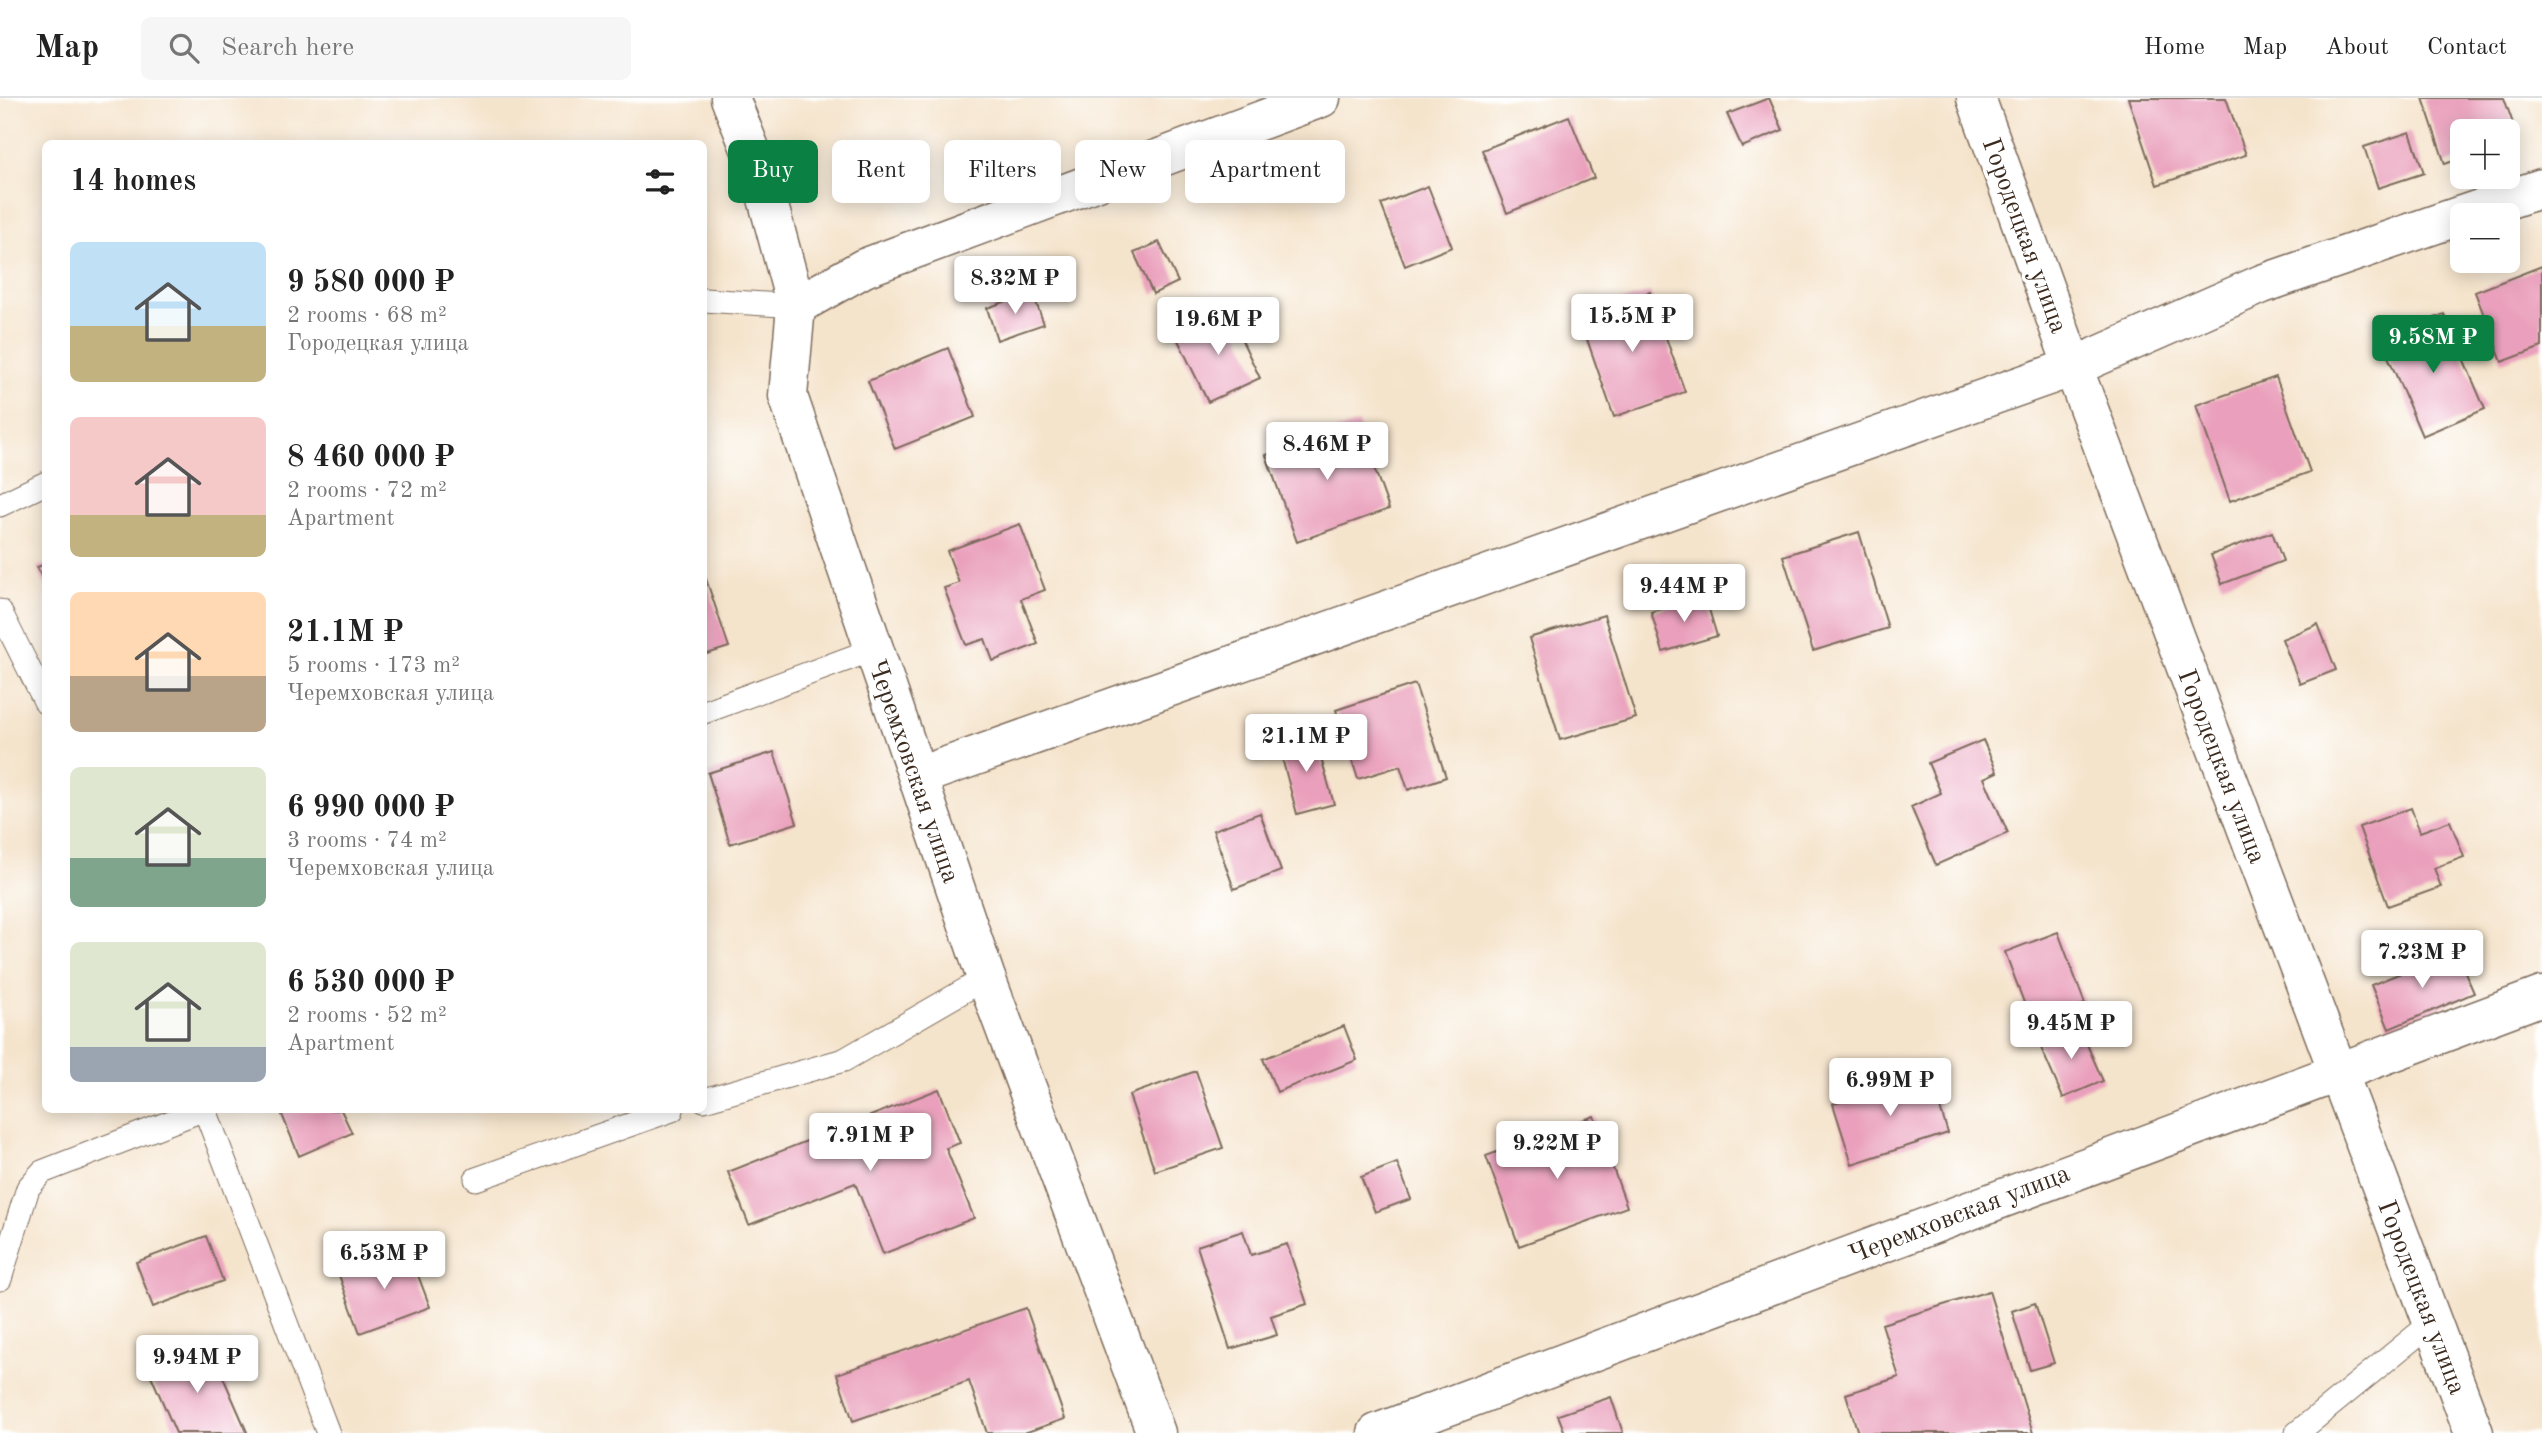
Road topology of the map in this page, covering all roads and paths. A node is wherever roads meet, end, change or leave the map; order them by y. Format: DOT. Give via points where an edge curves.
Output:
graph roads {
  1 [pos="730,98"];
  2 [pos="1321,98"];
  3 [pos="1976,98"];
  4 [pos="2542,188"];
  5 [pos="2498,203"];
  6 [pos="2450,219"];
  7 [pos="707,300"];
  8 [pos="796,306"];
  9 [pos="2073,367"];
  10 [pos="42,485"];
  11 [pos="0,505"];
  12 [pos="0,611"];
  13 [pos="872,650"];
  14 [pos="42,695"];
  15 [pos="707,711"];
  16 [pos="919,776"];
  17 [pos="986,978"];
  18 [pos="2542,996"];
  19 [pos="2338,1070"];
  20 [pos="707,1099"];
  21 [pos="195,1113"];
  22 [pos="204,1113"];
  23 [pos="663,1113"];
  24 [pos="476,1179"];
  25 [pos="0,1279"];
  26 [pos="2434,1321"];
  27 [pos="328,1433"];
  28 [pos="1156,1433"];
  29 [pos="1377,1433"];
  30 [pos="2297,1433"];
  31 [pos="2474,1433"];
  1 -- 8 [label="street, Черемховская улица" via="761,176"];
  2 -- 8 [label="street" via="864,268"];
  3 -- 9 [label="street, Городецкая улица"];
  4 -- 5 [label="street"];
  6 -- 9 [label="street" via="2262,284"];
  7 -- 8 [label="lane"];
  8 -- 13 [label="street, Черемховская улица" via="788,396"];
  9 -- 16 [label="street"];
  9 -- 19 [label="street, Городецкая улица"];
  10 -- 11 [label="lane"];
  12 -- 14 [label="lane"];
  13 -- 15 [label="lane"];
  13 -- 16 [label="street, Черемховская улица"];
  16 -- 17 [label="street, Черемховская улица"];
  17 -- 20 [label="lane" via="844,1060"];
  17 -- 28 [label="street, Черемховская улица"];
  18 -- 19 [label="street, Черемховская улица"];
  19 -- 26 [label="street, Городецкая улица"];
  19 -- 29 [label="street, Черемховская улица"];
  21 -- 25 [label="lane" via="42,1172 28,1188"];
  22 -- 27 [label="lane"];
  23 -- 24 [label="lane"];
  26 -- 30 [label="lane"];
  26 -- 31 [label="street, Городецкая улица"];
}
